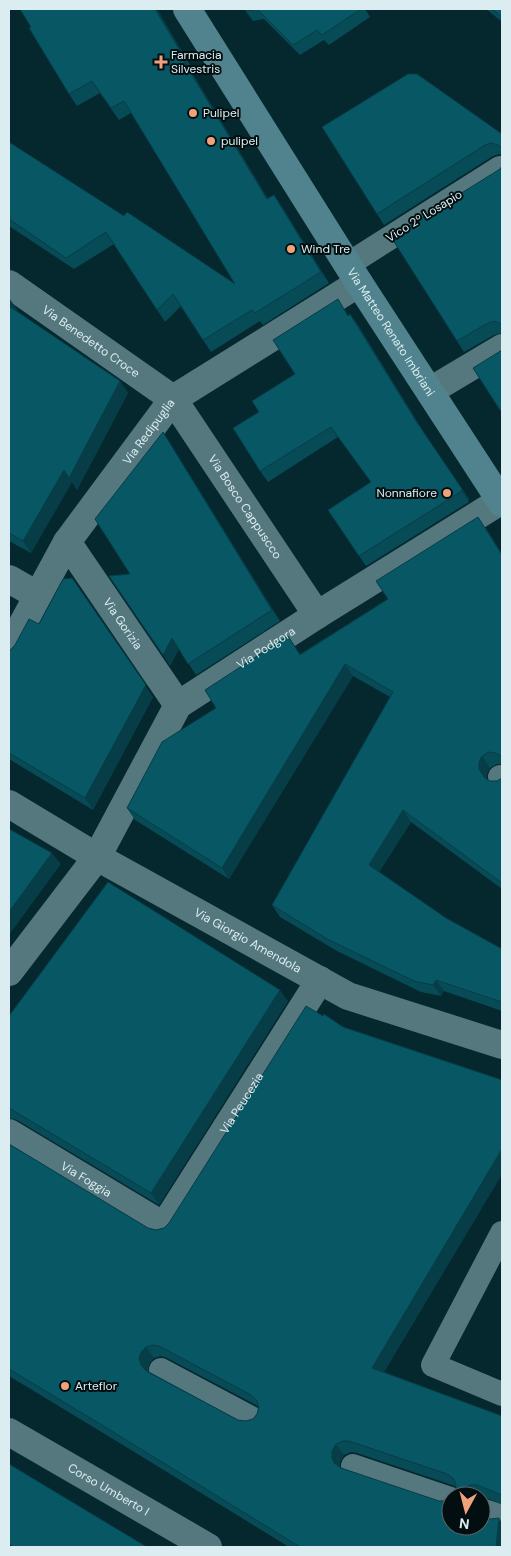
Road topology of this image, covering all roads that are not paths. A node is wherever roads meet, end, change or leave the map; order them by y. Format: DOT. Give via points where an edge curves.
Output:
graph roads {
  1 [pos="187,9"];
  2 [pos="500,168"];
  3 [pos="353,274"];
  4 [pos="9,284"];
  5 [pos="502,348"];
  6 [pos="430,391"];
  7 [pos="173,399"];
  8 [pos="502,501"];
  9 [pos="67,542"];
  10 [pos="9,579"];
  11 [pos="37,595"];
  12 [pos="317,615"];
  13 [pos="9,649"];
  14 [pos="178,706"];
  15 [pos="9,804"];
  16 [pos="97,857"];
  17 [pos="9,972"];
  18 [pos="320,980"];
  19 [pos="502,1045"];
  20 [pos="9,1134"];
  21 [pos="164,1226"];
  22 [pos="502,1233"];
  23 [pos="161,1370"];
  24 [pos="502,1394"];
  25 [pos="253,1419"];
  26 [pos="9,1432"];
  27 [pos="353,1466"];
  28 [pos="441,1497"];
  29 [pos="208,1547"];
  1 -- 3 [label="street, Via Matteo Renato Imbriani"];
  2 -- 3 [label="lane, Vico 2º Losapio"];
  3 -- 6 [label="street, Via Matteo Renato Imbriani"];
  3 -- 7 [label="street, Via Redipuglia"];
  4 -- 7 [label="street, Via Benedetto Croce"];
  5 -- 6 [label="street"];
  6 -- 8 [label="street, Via Matteo Renato Imbriani"];
  7 -- 9 [label="street, Via Redipuglia"];
  7 -- 12 [label="street, Via Bosco Cappuscco"];
  8 -- 12 [label="street, Via Podgora"];
  9 -- 11 [label="street, Via Redipuglia"];
  9 -- 14 [label="street, Via Gorizia"];
  10 -- 11 [label="street"];
  11 -- 13 [label="street, Via Redipuglia"];
  12 -- 14 [label="street, Via Podgora"];
  14 -- 16 [label="street, Via Podgora"];
  15 -- 16 [label="street, Via Giorgio Amendola"];
  16 -- 17 [label="street, Via Podgora"];
  16 -- 18 [label="street, Via Giorgio Amendola"];
  18 -- 19 [label="street, Via Giorgio Amendola" via="348,996"];
  18 -- 21 [label="street, Via Peucezia"];
  20 -- 21 [label="street, Via Foggia"];
  22 -- 24 [label="lane" via="433,1365"];
  23 -- 25 [label="lane"];
  26 -- 29 [label="street, Corso Umberto I"];
  27 -- 28 [label="lane"];
}
